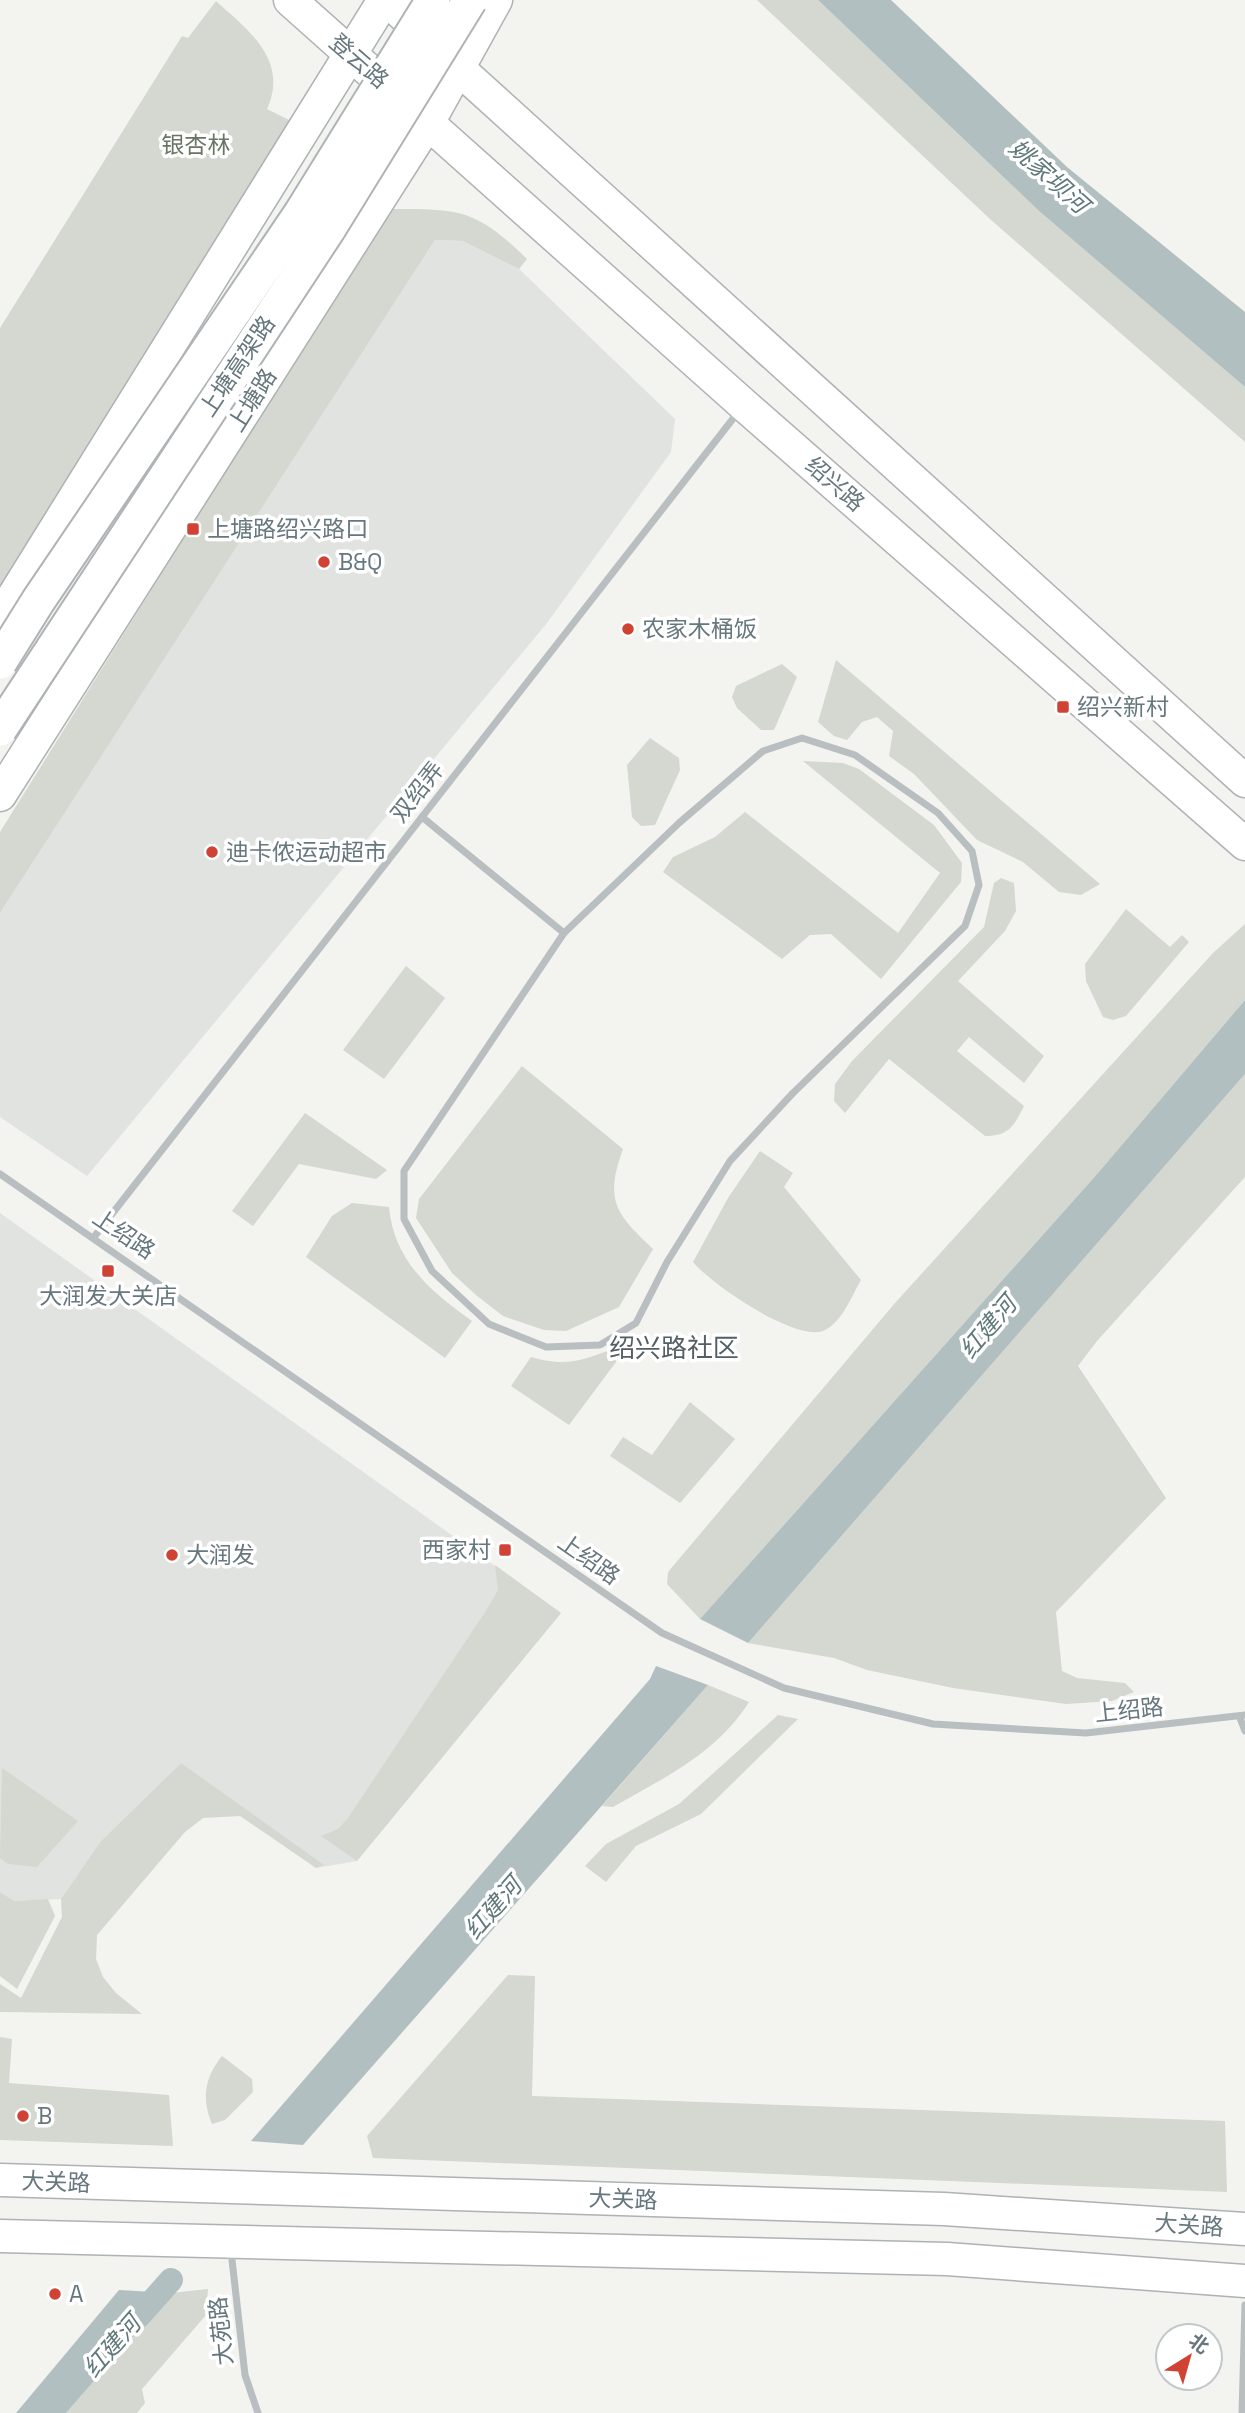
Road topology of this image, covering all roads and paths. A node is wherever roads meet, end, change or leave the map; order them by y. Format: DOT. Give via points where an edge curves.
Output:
graph roads {
  1 [pos="290,0"];
  2 [pos="386,0"];
  3 [pos="433,0"];
  4 [pos="470,0"];
  5 [pos="496,0"];
  6 [pos="352,55"];
  7 [pos="459,69"];
  8 [pos="429,121"];
  9 [pos="744,405"];
  10 [pos="0,618"];
  11 [pos="0,662"];
  12 [pos="0,729"];
  13 [pos="1245,782"];
  14 [pos="0,795"];
  15 [pos="422,817"];
  16 [pos="1245,844"];
  17 [pos="564,933"];
  18 [pos="0,1174"];
  19 [pos="94,1237"];
  20 [pos="1242,1717"];
  21 [pos="1245,1731"];
  22 [pos="0,2180"];
  23 [pos="1245,2229"];
  24 [pos="0,2236"];
  25 [pos="230,2243"];
  26 [pos="1245,2281"];
  27 [pos="1245,2305"];
  28 [pos="258,2413"];
  29 [pos="1242,2413"];
  1 -- 6 [label="main road, 登云路"];
  2 -- 6 [label="main road"];
  2 -- 7 [label="main road"];
  3 -- 11 [label="highway, 上塘高架路, bridge" via="301,213"];
  4 -- 12 [label="highway, 上塘高架路, bridge" via="328,230"];
  5 -- 7 [label="main road, 上塘路"];
  6 -- 8 [label="main road, 登云路"];
  6 -- 10 [label="main road"];
  7 -- 8 [label="main road, 上塘路"];
  7 -- 13 [label="main road"];
  8 -- 9 [label="main road, 绍兴路"];
  8 -- 14 [label="main road, 上塘路"];
  9 -- 15 [label="street, 双绍弄"];
  9 -- 16 [label="main road, 绍兴路"];
  15 -- 17 [label="street"];
  15 -- 19 [label="street, 双绍弄"];
  17 -- 17 [label="street" via="679,823 763,751 802,738 855,755 938,813 972,851 979,885 965,926 793,1093 730,1161 667,1262 636,1323 600,1345 546,1347 489,1324 432,1271 404,1219 404,1171"];
  18 -- 19 [label="street, 上绍路"];
  19 -- 20 [label="street, 上绍路" via="662,1633 784,1688 946,1725 1086,1733"];
  20 -- 21 [label="street"];
  22 -- 23 [label="main road, 大关路" via="944,2208"];
  24 -- 25 [label="main road"];
  25 -- 26 [label="main road" via="947,2259"];
  25 -- 28 [label="street, 大苑路" via="245,2375"];
  27 -- 29 [label="street"];
}
